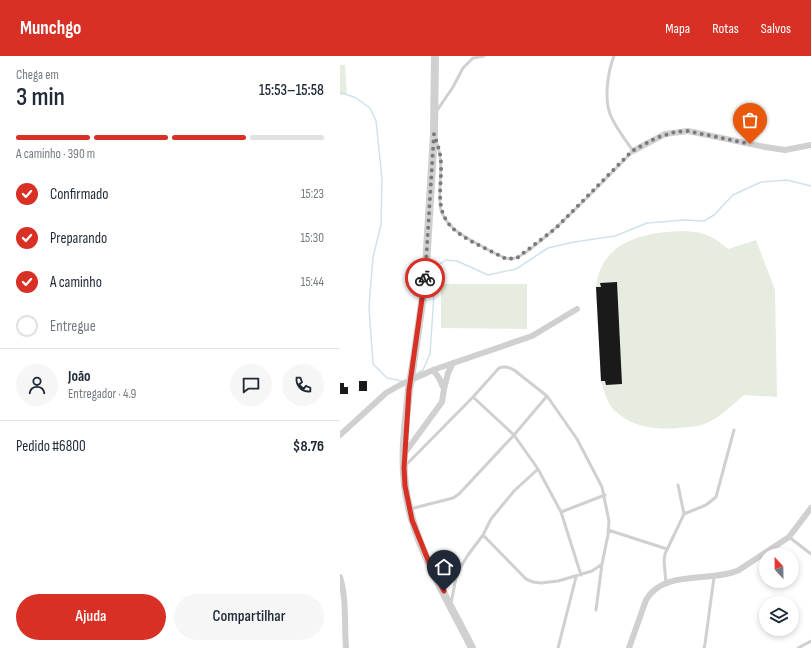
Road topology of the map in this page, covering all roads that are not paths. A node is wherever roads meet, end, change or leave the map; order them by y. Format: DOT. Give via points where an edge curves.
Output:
graph roads {
  1 [pos="435,56"];
  2 [pos="484,56"];
  3 [pos="614,56"];
  4 [pos="434,115"];
  5 [pos="434,134"];
  6 [pos="811,145"];
  7 [pos="632,151"];
  8 [pos="577,309"];
  9 [pos="452,363"];
  10 [pos="433,370"];
  11 [pos="444,390"];
  12 [pos="547,396"];
  13 [pos="473,397"];
  14 [pos="734,430"];
  15 [pos="340,435"];
  16 [pos="514,435"];
  17 [pos="404,454"];
  18 [pos="404,468"];
  19 [pos="538,469"];
  20 [pos="678,485"];
  21 [pos="605,495"];
  22 [pos="811,508"];
  23 [pos="410,509"];
  24 [pos="561,512"];
  25 [pos="684,514"];
  26 [pos="608,530"];
  27 [pos="483,535"];
  28 [pos="789,537"];
  29 [pos="667,549"];
  30 [pos="811,554"];
  31 [pos="602,564"];
  32 [pos="581,575"];
  33 [pos="340,577"];
  34 [pos="576,577"];
  35 [pos="714,577"];
  36 [pos="666,583"];
  37 [pos="450,605"];
  38 [pos="596,610"];
  39 [pos="811,641"];
  40 [pos="346,648"];
  41 [pos="472,648"];
  42 [pos="558,648"];
  43 [pos="629,648"];
  44 [pos="704,648"];
  45 [pos="798,648"];
  1 -- 4 [label="street"];
  2 -- 4 [label="lane" via="473,58 463,68"];
  3 -- 7 [label="lane" via="609,76 608,107 610,115"];
  4 -- 5 [label="street"];
  5 -- 7 [label="lane" via="441,162 441,211 447,222 457,232 506,259 517,258 556,228"];
  5 -- 17 [label="street, bridge" via="425,282 409,390"];
  6 -- 7 [label="street" via="785,150 688,131 665,134"];
  8 -- 9 [label="street" via="532,336"];
  9 -- 10 [label="street"];
  9 -- 11 [label="street"];
  10 -- 11 [label="street"];
  10 -- 15 [label="street" via="386,393"];
  11 -- 17 [label="street" via="442,402"];
  12 -- 13 [label="lane" via="514,370 503,367 496,371"];
  12 -- 16 [label="lane"];
  12 -- 21 [label="lane" via="577,439"];
  13 -- 16 [label="lane"];
  13 -- 18 [label="lane"];
  14 -- 25 [label="lane" via="716,497 706,505"];
  16 -- 19 [label="lane"];
  16 -- 23 [label="lane" via="453,498"];
  17 -- 18 [label="street"];
  18 -- 23 [label="street"];
  19 -- 24 [label="lane"];
  19 -- 27 [label="lane" via="499,508"];
  20 -- 25 [label="lane"];
  21 -- 24 [label="lane"];
  21 -- 26 [label="lane"];
  22 -- 28 [label="street"];
  23 -- 37 [label="street" via="430,565"];
  24 -- 32 [label="lane"];
  25 -- 29 [label="lane"];
  26 -- 29 [label="lane"];
  26 -- 31 [label="lane"];
  27 -- 34 [label="lane" via="526,579 541,583"];
  27 -- 37 [label="lane" via="457,573"];
  28 -- 30 [label="lane"];
  28 -- 35 [label="street" via="739,570"];
  29 -- 36 [label="lane" via="664,561"];
  31 -- 32 [label="lane" via="592,572"];
  31 -- 38 [label="lane"];
  32 -- 34 [label="lane"];
  33 -- 40 [label="street" via="345,606"];
  34 -- 42 [label="lane"];
  35 -- 36 [label="street"];
  35 -- 44 [label="lane"];
  36 -- 43 [label="street" via="656,588 646,600"];
  37 -- 41 [label="street"];
  39 -- 45 [label="lane"];
}
